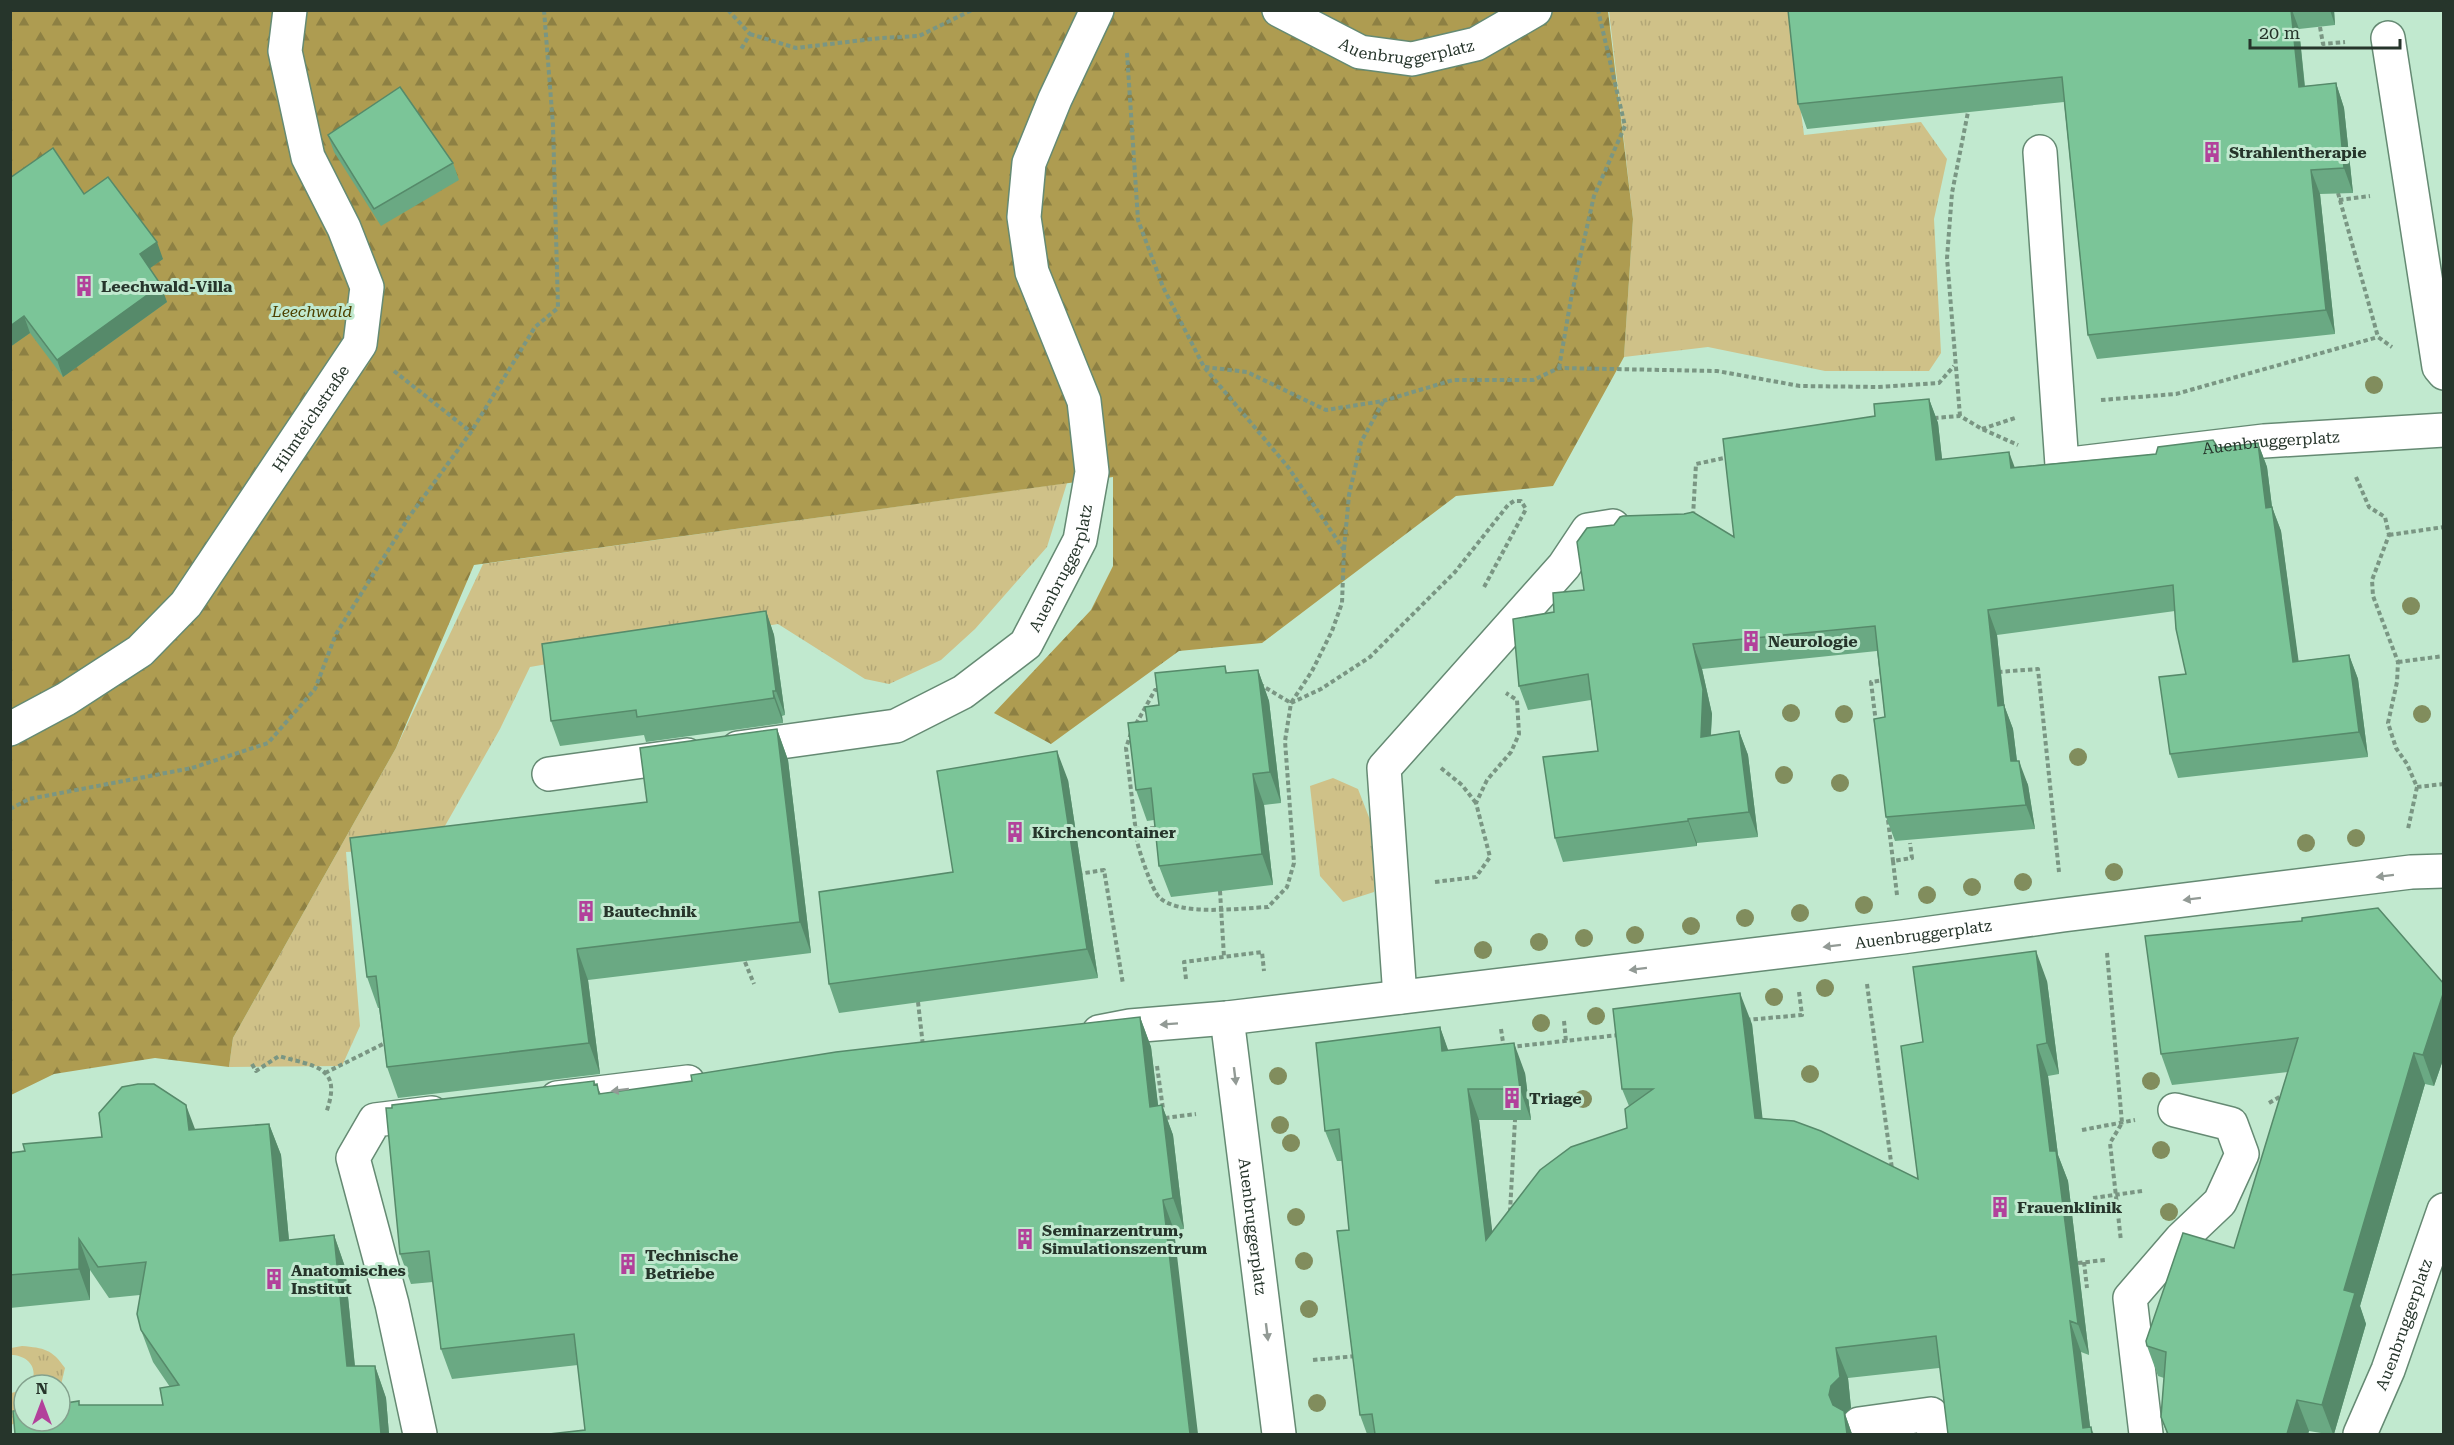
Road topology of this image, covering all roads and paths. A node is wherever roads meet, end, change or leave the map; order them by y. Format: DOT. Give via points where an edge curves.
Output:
graph roads {
  1 [pos="290,10"];
  2 [pos="544,10"];
  3 [pos="728,10"];
  4 [pos="972,10"];
  5 [pos="1097,10"];
  6 [pos="1279,10"];
  7 [pos="1534,10"];
  8 [pos="1598,10"];
  9 [pos="750,34"];
  10 [pos="2388,38"];
  11 [pos="740,51"];
  12 [pos="1127,51"];
  13 [pos="1968,112"];
  14 [pos="2040,152"];
  15 [pos="2338,194"];
  16 [pos="2364,197"];
  17 [pos="2339,200"];
  18 [pos="2378,337"];
  19 [pos="360,344"];
  20 [pos="1954,366"];
  21 [pos="1204,367"];
  22 [pos="1559,368"];
  23 [pos="2441,370"];
  24 [pos="1383,401"];
  25 [pos="2058,404"];
  26 [pos="1960,416"];
  27 [pos="1928,418"];
  28 [pos="1982,429"];
  29 [pos="2444,430"];
  30 [pos="471,432"];
  31 [pos="2353,435"];
  32 [pos="1731,457"];
  33 [pos="2062,465"];
  34 [pos="1692,520"];
  35 [pos="2444,527"];
  36 [pos="2389,535"];
  37 [pos="1344,550"];
  38 [pos="1481,591"];
  39 [pos="2444,657"];
  40 [pos="2398,662"];
  41 [pos="1473,669"];
  42 [pos="1993,673"];
  43 [pos="1887,680"];
  44 [pos="1257,683"];
  45 [pos="1166,689"];
  46 [pos="1291,703"];
  47 [pos="1876,727"];
  48 [pos="10,729"];
  49 [pos="1408,742"];
  50 [pos="549,774"];
  51 [pos="2444,784"];
  52 [pos="2417,787"];
  53 [pos="1476,802"];
  54 [pos="10,809"];
  55 [pos="1888,816"];
  56 [pos="1135,829"];
  57 [pos="1157,836"];
  58 [pos="1910,843"];
  59 [pos="1893,861"];
  60 [pos="2444,871"];
  61 [pos="2411,872"];
  62 [pos="1071,876"];
  63 [pos="1392,887"];
  64 [pos="1220,891"];
  65 [pos="1221,909"];
  66 [pos="2103,910"];
  67 [pos="2063,915"];
  68 [pos="1902,937"];
  69 [pos="1224,957"];
  70 [pos="746,962"];
  71 [pos="1866,976"];
  72 [pos="1798,983"];
  73 [pos="754,984"];
  74 [pos="1400,997"];
  75 [pos="918,1002"];
  76 [pos="1227,1018"];
  77 [pos="1500,1019"];
  78 [pos="1744,1021"];
  79 [pos="1130,1026"];
  80 [pos="1625,1034"];
  81 [pos="1075,1036"];
  82 [pos="385,1043"];
  83 [pos="1504,1048"];
  84 [pos="923,1054"];
  85 [pos="1505,1057"];
  86 [pos="1157,1063"];
  87 [pos="252,1064"];
  88 [pos="325,1073"];
  89 [pos="720,1078"];
  90 [pos="2292,1090"];
  91 [pos="530,1101"];
  92 [pos="2266,1105"];
  93 [pos="459,1110"];
  94 [pos="2175,1110"];
  95 [pos="325,1115"];
  96 [pos="1515,1120"];
  97 [pos="2122,1123"];
  98 [pos="1165,1130"];
  99 [pos="2082,1130"];
  100 [pos="1893,1171"];
  101 [pos="2142,1191"];
  102 [pos="2116,1194"];
  103 [pos="2093,1198"];
  104 [pos="2444,1210"];
  105 [pos="1510,1214"];
  106 [pos="2123,1258"];
  107 [pos="2078,1263"];
  108 [pos="2130,1298"];
  109 [pos="1859,1424"];
  110 [pos="420,1434"];
  111 [pos="1280,1434"];
  112 [pos="1934,1434"];
  113 [pos="2146,1434"];
  114 [pos="2360,1434"];
  1 -- 19 [label="street, Hilmteichstraße" via="285,51 308,157 368,287"];
  2 -- 30 [label="path" via="553,125 558,308 535,327"];
  3 -- 9 [label="path"];
  4 -- 9 [label="path" via="919,36 795,48"];
  5 -- 50 [label="street, Auenbruggerplatz" via="1029,163 1024,217 1032,272 1084,402 1092,472 1080,540 1026,644 963,692 896,726"];
  6 -- 7 [label="street, Auenbruggerplatz" via="1360,52 1412,59 1476,44"];
  8 -- 22 [label="path" via="1625,126 1594,196"];
  9 -- 11 [label="path"];
  10 -- 23 [label="street"];
  12 -- 21 [label="path" via="1138,220 1163,287"];
  13 -- 20 [label="path" via="1952,194 1947,258"];
  14 -- 25 [label="street"];
  15 -- 17 [label="path"];
  16 -- 17 [label="path"];
  17 -- 18 [label="path"];
  18 -- 23 [label="path" via="2404,357"];
  18 -- 25 [label="path" via="2176,394"];
  19 -- 30 [label="path"];
  19 -- 48 [label="street, Hilmteichstraße" via="186,604 140,651 66,699"];
  20 -- 22 [label="path" via="1939,383 1878,387 1800,386 1718,371"];
  20 -- 26 [label="path"];
  21 -- 24 [label="path" via="1247,372 1326,410"];
  21 -- 37 [label="path" via="1288,467"];
  22 -- 24 [label="path" via="1533,380 1453,380"];
  24 -- 37 [label="path" via="1360,442 1348,495"];
  25 -- 28 [label="path"];
  25 -- 33 [label="street"];
  26 -- 27 [label="path"];
  26 -- 28 [label="path"];
  28 -- 33 [label="path"];
  29 -- 31 [label="street, Auenbruggerplatz"];
  30 -- 54 [label="path" via="409,517 336,634 315,688 268,743 192,768 29,799"];
  31 -- 33 [label="street, Auenbruggerplatz" via="2264,441"];
  31 -- 36 [label="path" via="2356,481 2369,507 2385,517"];
  32 -- 34 [label="path" via="1696,464"];
  34 -- 41 [label="street" via="1630,522 1588,530 1564,566"];
  35 -- 36 [label="path"];
  36 -- 40 [label="path" via="2372,580 2373,596"];
  37 -- 46 [label="path" via="1342,603 1312,671"];
  38 -- 46 [label="path" via="1526,509 1521,501 1508,506 1455,572 1370,657"];
  39 -- 40 [label="path"];
  40 -- 52 [label="path" via="2388,723 2396,748"];
  41 -- 49 [label="street"];
  41 -- 53 [label="path" via="1517,700 1519,734"];
  42 -- 67 [label="path" via="2038,669"];
  43 -- 47 [label="path" via="1871,682"];
  44 -- 46 [label="path"];
  45 -- 56 [label="path" via="1155,690 1126,748"];
  46 -- 65 [label="path" via="1285,741 1294,863 1287,887 1268,907"];
  49 -- 53 [label="path" via="1462,785"];
  49 -- 63 [label="street" via="1384,768"];
  51 -- 52 [label="path"];
  52 -- 61 [label="path" via="2404,847"];
  53 -- 63 [label="path" via="1490,857 1476,878"];
  55 -- 59 [label="path"];
  56 -- 57 [label="path" via="1156,828"];
  56 -- 65 [label="path" via="1139,852 1159,897 1180,907"];
  58 -- 59 [label="path" via="1912,858"];
  59 -- 68 [label="path"];
  60 -- 61 [label="street, Auenbruggerplatz"];
  61 -- 66 [label="street, Auenbruggerplatz, one-way"];
  62 -- 79 [label="path" via="1104,870"];
  63 -- 74 [label="street"];
  64 -- 65 [label="path"];
  65 -- 69 [label="path"];
  66 -- 67 [label="street, Auenbruggerplatz"];
  66 -- 97 [label="path"];
  67 -- 68 [label="street, Auenbruggerplatz"];
  68 -- 74 [label="street, Auenbruggerplatz, one-way"];
  70 -- 73 [label="path"];
  71 -- 100 [label="path"];
  72 -- 78 [label="path" via="1802,1015"];
  74 -- 76 [label="street, Auenbruggerplatz"];
  75 -- 84 [label="path"];
  76 -- 79 [label="street, Auenbruggerplatz, one-way"];
  76 -- 111 [label="street, Auenbruggerplatz, one-way"];
  77 -- 83 [label="path"];
  79 -- 81 [label="street, Auenbruggerplatz"];
  80 -- 83 [label="path"];
  82 -- 88 [label="path"];
  83 -- 85 [label="path"];
  86 -- 98 [label="path"];
  87 -- 88 [label="path" via="255,1071 279,1056 321,1068"];
  88 -- 95 [label="path" via="332,1095"];
  89 -- 91 [label="street, one-way"];
  90 -- 92 [label="path"];
  93 -- 110 [label="street" via="375,1120 353,1158 406,1361"];
  94 -- 97 [label="path"];
  94 -- 108 [label="street" via="2231,1124 2242,1154 2220,1202 2181,1239"];
  96 -- 105 [label="path"];
  97 -- 99 [label="path"];
  97 -- 102 [label="path" via="2110,1143"];
  101 -- 102 [label="path"];
  102 -- 103 [label="path"];
  102 -- 106 [label="path"];
  104 -- 114 [label="street, Auenbruggerplatz" via="2388,1370"];
  106 -- 107 [label="path"];
  106 -- 108 [label="path"];
  108 -- 113 [label="street"];
  109 -- 112 [label="street" via="1931,1414"];
}
